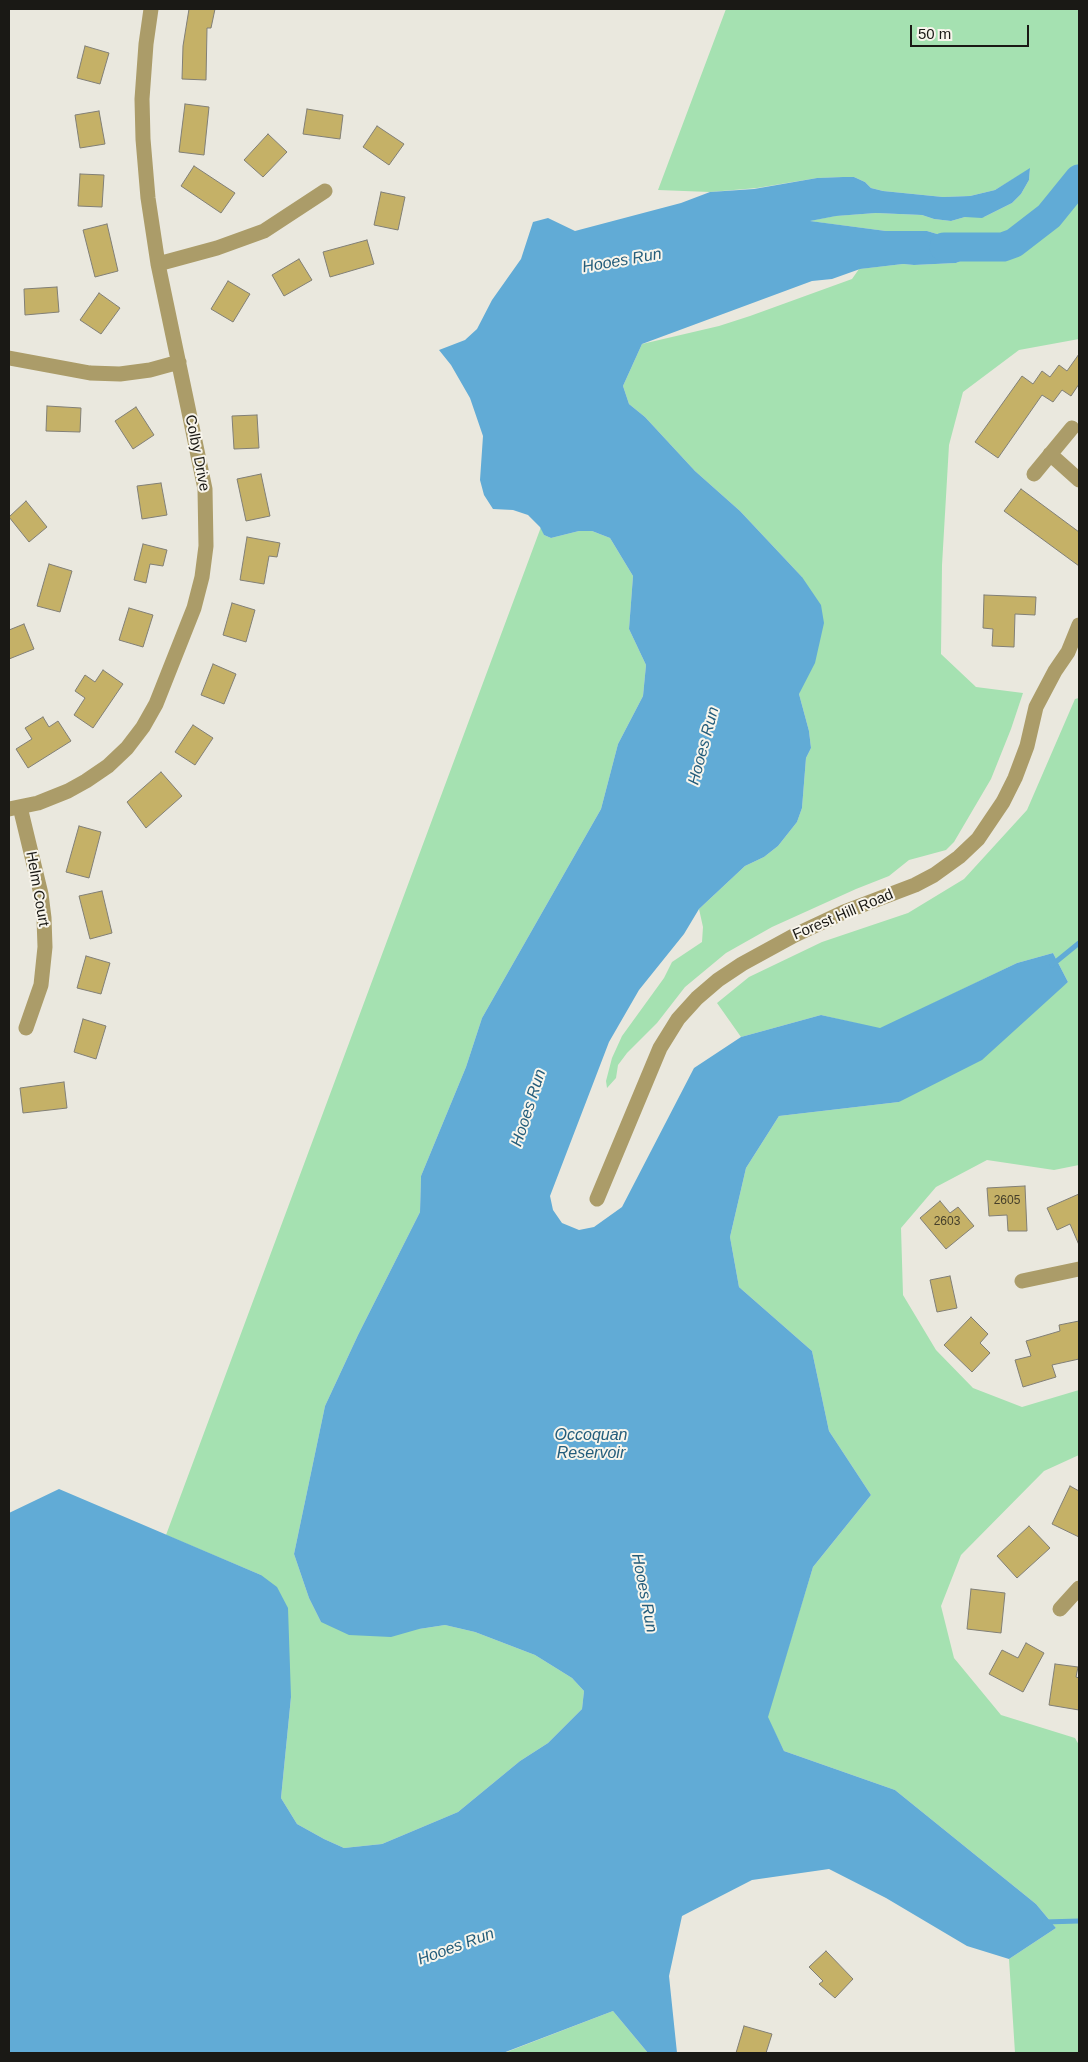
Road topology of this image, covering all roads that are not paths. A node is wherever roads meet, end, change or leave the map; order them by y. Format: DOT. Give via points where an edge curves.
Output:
graph roads {
  1 [pos="151,9"];
  2 [pos="325,191"];
  3 [pos="158,264"];
  4 [pos="9,358"];
  5 [pos="179,362"];
  6 [pos="1072,428"];
  7 [pos="1050,454"];
  8 [pos="1034,474"];
  9 [pos="1079,480"];
  10 [pos="1079,625"];
  11 [pos="14,808"];
  12 [pos="26,1028"];
  13 [pos="597,1199"];
  14 [pos="1079,1269"];
  15 [pos="1022,1281"];
  16 [pos="1079,1588"];
  17 [pos="1060,1609"];
  1 -- 3 [label="street, Colby Drive" via="142,90 142,139"];
  2 -- 3 [label="street" via="264,231"];
  3 -- 5 [label="street, Colby Drive"];
  4 -- 5 [label="street" via="90,373 120,374"];
  5 -- 11 [label="street, Colby Drive" via="205,489 207,514 203,570 194,608 156,704 127,748 86,781 46,800"];
  6 -- 7 [label="street"];
  7 -- 8 [label="street"];
  7 -- 9 [label="street"];
  10 -- 13 [label="street, Forest Hill Road" via="1068,652 1036,707 1015,778 978,839 934,875 794,935 742,964 697,998 678,1019 660,1048"];
  11 -- 12 [label="street, Helm Court" via="41,894 44,918 41,985"];
  14 -- 15 [label="street"];
  16 -- 17 [label="street"];
}
